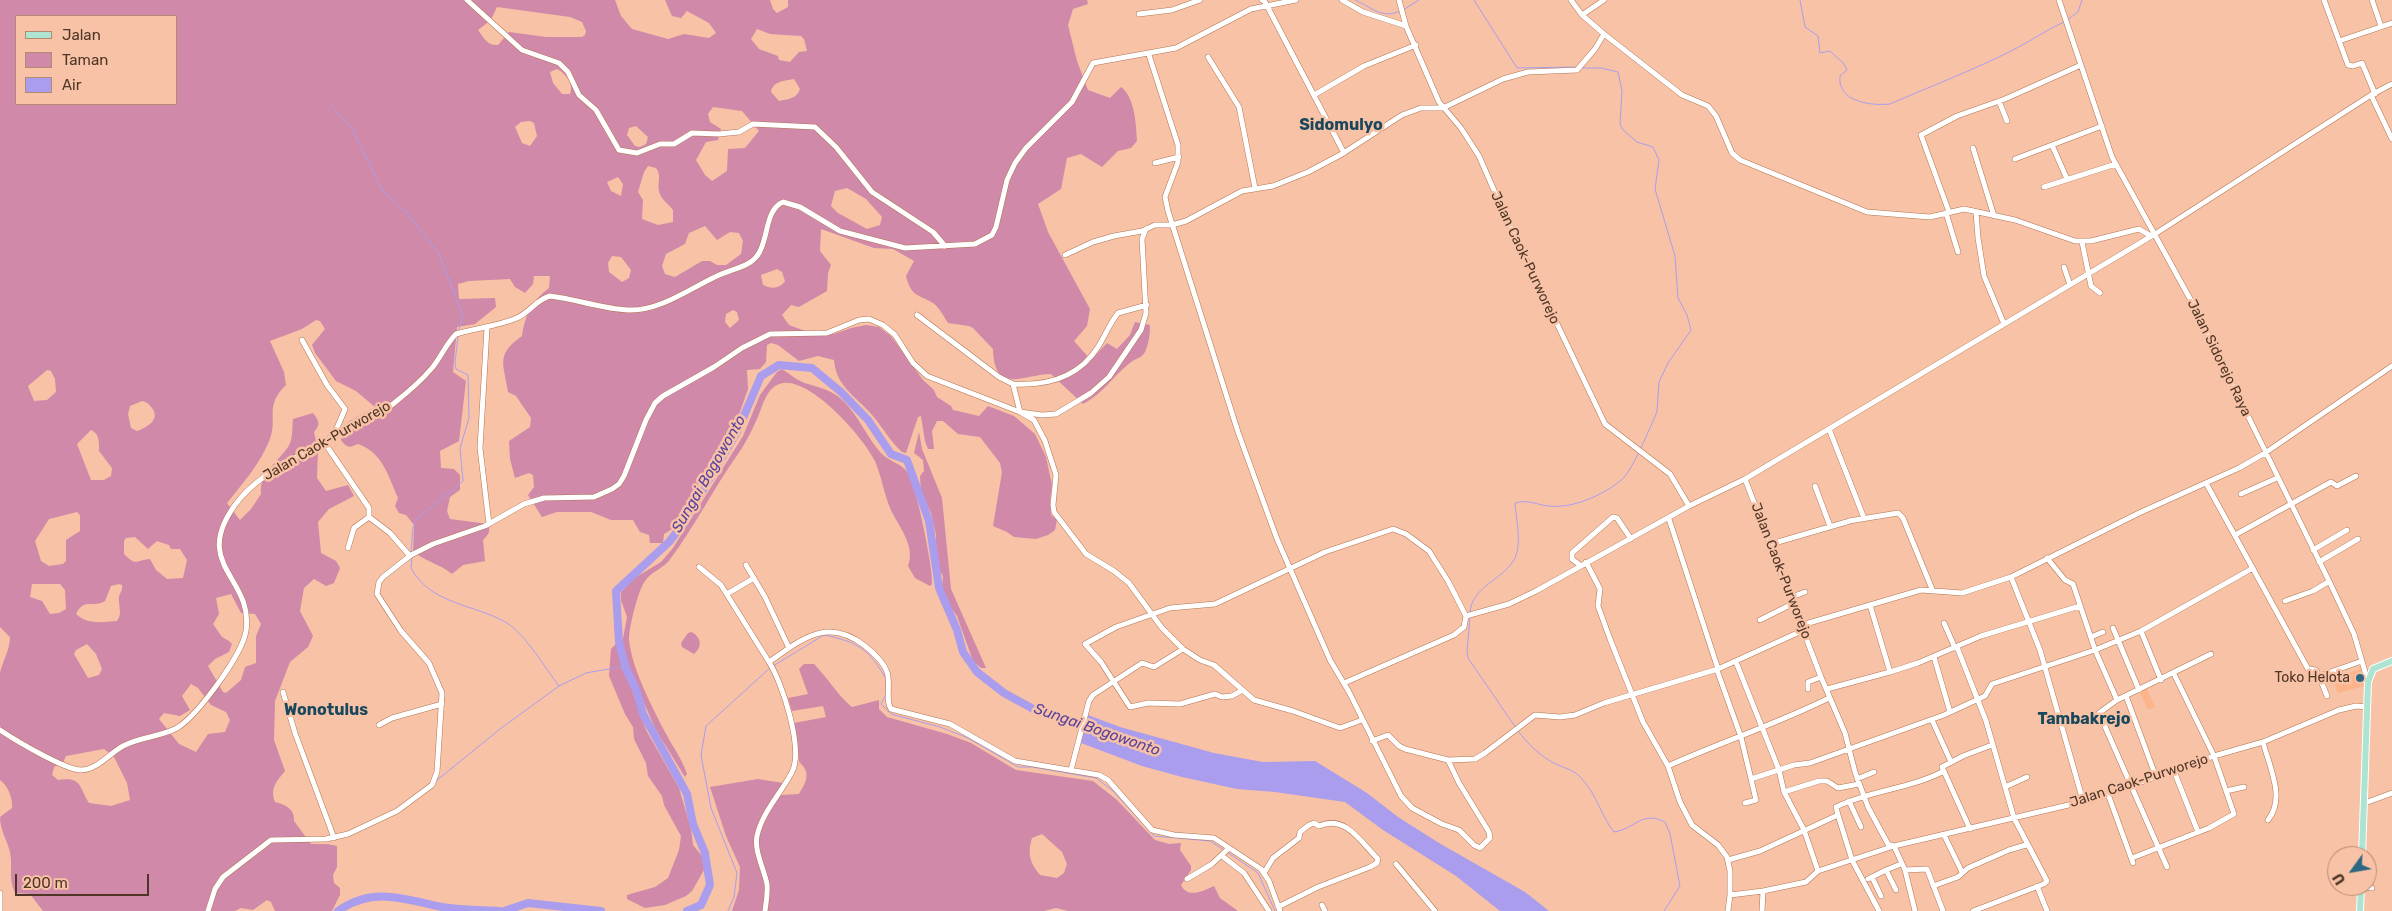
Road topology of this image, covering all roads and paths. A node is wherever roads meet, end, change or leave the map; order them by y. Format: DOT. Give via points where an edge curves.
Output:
graph roads {
  1 [pos="467,0"];
  2 [pos="1200,0"];
  3 [pos="1262,0"];
  4 [pos="1296,0"];
  5 [pos="1342,0"];
  6 [pos="1571,0"];
  7 [pos="1604,0"];
  8 [pos="2059,0"];
  9 [pos="2324,0"];
  10 [pos="2372,0"];
  11 [pos="1399,3"];
  12 [pos="1266,6"];
  13 [pos="1139,14"];
  14 [pos="1582,15"];
  15 [pos="2392,23"];
  16 [pos="1406,26"];
  17 [pos="2381,26"];
  18 [pos="1604,34"];
  19 [pos="2339,41"];
  20 [pos="1416,45"];
  21 [pos="1149,55"];
  22 [pos="1208,57"];
  23 [pos="2081,65"];
  24 [pos="2392,84"];
  25 [pos="2373,94"];
  26 [pos="1314,95"];
  27 [pos="1999,101"];
  28 [pos="1443,108"];
  29 [pos="2007,121"];
  30 [pos="2102,126"];
  31 [pos="2392,139"];
  32 [pos="2052,145"];
  33 [pos="1973,148"];
  34 [pos="1344,153"];
  35 [pos="1179,157"];
  36 [pos="2014,158"];
  37 [pos="1155,163"];
  38 [pos="2116,164"];
  39 [pos="2067,179"];
  40 [pos="2044,187"];
  41 [pos="1254,188"];
  42 [pos="1947,212"];
  43 [pos="1976,212"];
  44 [pos="1994,216"];
  45 [pos="1172,225"];
  46 [pos="1144,230"];
  47 [pos="2153,235"];
  48 [pos="2082,242"];
  49 [pos="945,246"];
  50 [pos="1958,252"];
  51 [pos="1065,255"];
  52 [pos="2064,267"];
  53 [pos="2088,274"];
  54 [pos="2070,285"];
  55 [pos="2100,294"];
  56 [pos="1147,305"];
  57 [pos="917,315"];
  58 [pos="2004,324"];
  59 [pos="487,328"];
  60 [pos="302,340"];
  61 [pos="2392,366"];
  62 [pos="1013,384"];
  63 [pos="1020,410"];
  64 [pos="1829,429"];
  65 [pos="334,436"];
  66 [pos="324,442"];
  67 [pos="2265,453"];
  68 [pos="2356,476"];
  69 [pos="2277,478"];
  70 [pos="1745,479"];
  71 [pos="2206,483"];
  72 [pos="1815,486"];
  73 [pos="2241,494"];
  74 [pos="2290,504"];
  75 [pos="1689,506"];
  76 [pos="369,517"];
  77 [pos="1864,518"];
  78 [pos="1669,519"];
  79 [pos="489,524"];
  80 [pos="1830,526"];
  81 [pos="2347,530"];
  82 [pos="2235,535"];
  83 [pos="2358,538"];
  84 [pos="1631,539"];
  85 [pos="1771,544"];
  86 [pos="348,548"];
  87 [pos="2313,550"];
  88 [pos="412,555"];
  89 [pos="2048,558"];
  90 [pos="1586,562"];
  91 [pos="2319,562"];
  92 [pos="746,565"];
  93 [pos="1580,565"];
  94 [pos="698,567"];
  95 [pos="2253,568"];
  96 [pos="1290,570"];
  97 [pos="2011,577"];
  98 [pos="754,578"];
  99 [pos="2328,582"];
  100 [pos="1932,589"];
  101 [pos="1805,592"];
  102 [pos="727,594"];
  103 [pos="1793,600"];
  104 [pos="2285,601"];
  105 [pos="1870,605"];
  106 [pos="2080,606"];
  107 [pos="1152,614"];
  108 [pos="1467,616"];
  109 [pos="1760,620"];
  110 [pos="2030,622"];
  111 [pos="1944,623"];
  112 [pos="1803,628"];
  113 [pos="2113,628"];
  114 [pos="2141,631"];
  115 [pos="2103,632"];
  116 [pos="2091,637"];
  117 [pos="2118,641"];
  118 [pos="1956,647"];
  119 [pos="790,648"];
  120 [pos="1183,649"];
  121 [pos="2095,650"];
  122 [pos="2211,654"];
  123 [pos="1934,657"];
  124 [pos="2362,660"];
  125 [pos="2392,661"];
  126 [pos="1736,662"];
  127 [pos="769,663"];
  128 [pos="2044,667"];
  129 [pos="1717,669"];
  130 [pos="1890,672"];
  131 [pos="2174,674"];
  132 [pos="1821,676"];
  133 [pos="2319,676"];
  134 [pos="1114,680"];
  135 [pos="2161,680"];
  136 [pos="2368,682"];
  137 [pos="1344,683"];
  138 [pos="1808,689"];
  139 [pos="1827,690"];
  140 [pos="2139,690"];
  141 [pos="1241,691"];
  142 [pos="283,692"];
  143 [pos="1633,694"];
  144 [pos="2126,696"];
  145 [pos="2327,696"];
  146 [pos="1829,698"];
  147 [pos="1977,699"];
  148 [pos="2117,700"];
  149 [pos="442,704"];
  150 [pos="2367,707"];
  151 [pos="1950,712"];
  152 [pos="1362,720"];
  153 [pos="1932,720"];
  154 [pos="380,725"];
  155 [pos="1763,728"];
  156 [pos="0,730"];
  157 [pos="1741,737"];
  158 [pos="1372,740"];
  159 [pos="2263,742"];
  160 [pos="1992,745"];
  161 [pos="1849,749"];
  162 [pos="2214,756"];
  163 [pos="1448,760"];
  164 [pos="1951,762"];
  165 [pos="1668,766"];
  166 [pos="1071,770"];
  167 [pos="1779,770"];
  168 [pos="1944,771"];
  169 [pos="2174,771"];
  170 [pos="1874,772"];
  171 [pos="2027,777"];
  172 [pos="2156,777"];
  173 [pos="1751,779"];
  174 [pos="1858,782"];
  175 [pos="2132,785"];
  176 [pos="2004,787"];
  177 [pos="2244,787"];
  178 [pos="2226,791"];
  179 [pos="1784,792"];
  180 [pos="2108,794"];
  181 [pos="2392,794"];
  182 [pos="1863,796"];
  183 [pos="1849,801"];
  184 [pos="2083,801"];
  185 [pos="1745,803"];
  186 [pos="2365,803"];
  187 [pos="1838,815"];
  188 [pos="2014,818"];
  189 [pos="2268,820"];
  190 [pos="1862,827"];
  191 [pos="1970,829"];
  192 [pos="1804,830"];
  193 [pos="2198,832"];
  194 [pos="1944,834"];
  195 [pos="334,836"];
  196 [pos="2026,845"];
  197 [pos="1894,846"];
  198 [pos="2363,846"];
  199 [pos="2158,848"];
  200 [pos="1228,849"];
  201 [pos="1223,855"];
  202 [pos="1728,860"];
  203 [pos="1852,860"];
  204 [pos="1396,864"];
  205 [pos="1901,864"];
  206 [pos="2167,867"];
  207 [pos="1886,870"];
  208 [pos="1905,870"];
  209 [pos="1818,871"];
  210 [pos="1962,872"];
  211 [pos="1264,873"];
  212 [pos="1187,879"];
  213 [pos="1933,886"];
  214 [pos="2037,886"];
  215 [pos="1896,890"];
  216 [pos="1763,891"];
  217 [pos="0,893"];
  218 [pos="1730,895"];
  219 [pos="1881,896"];
  220 [pos="2361,896"];
  221 [pos="1322,905"];
  222 [pos="1279,909"];
  223 [pos="0,911"];
  224 [pos="208,911"];
  225 [pos="765,911"];
  226 [pos="1270,911"];
  227 [pos="1325,911"];
  228 [pos="1435,911"];
  229 [pos="1728,911"];
  230 [pos="1762,911"];
  231 [pos="1879,911"];
  232 [pos="1915,911"];
  233 [pos="1943,911"];
  234 [pos="1973,911"];
  235 [pos="2047,911"];
  236 [pos="2360,911"];
  1 -- 49 [label="street" via="522,50 559,63 568,72 579,95 596,110 619,150 637,153 660,144 674,144 692,132 739,132 753,124 815,127 836,147 872,192 933,232"];
  2 -- 13 [label="street" via="1172,10"];
  3 -- 12 [label="street"];
  4 -- 12 [label="street, Jalan Caok-Purworejo"];
  5 -- 16 [label="street" via="1364,12"];
  6 -- 14 [label="street"];
  7 -- 14 [label="street"];
  8 -- 23 [label="street, Jalan Sidorejo Raya"];
  9 -- 19 [label="street"];
  10 -- 17 [label="street"];
  11 -- 16 [label="street, Jalan Caok-Purworejo"];
  12 -- 21 [label="street, Jalan Caok-Purworejo" via="1251,9 1184,45"];
  12 -- 26 [label="street"];
  14 -- 18 [label="street"];
  15 -- 17 [label="street"];
  16 -- 20 [label="street, Jalan Caok-Purworejo"];
  17 -- 19 [label="street"];
  18 -- 28 [label="street" via="1577,70 1528,72"];
  18 -- 42 [label="street" via="1682,95 1708,106 1716,116 1732,153 1748,165 1867,212 1914,217"];
  19 -- 25 [label="street" via="2348,65 2362,63"];
  20 -- 26 [label="street" via="1364,66"];
  20 -- 28 [label="street, Jalan Caok-Purworejo"];
  21 -- 35 [label="street"];
  21 -- 49 [label="street, Jalan Caok-Purworejo" via="1092,63 1072,102 1026,148 1011,170 992,235 975,244"];
  22 -- 41 [label="street" via="1239,108"];
  23 -- 27 [label="street"];
  23 -- 30 [label="street, Jalan Sidorejo Raya"];
  24 -- 25 [label="street"];
  25 -- 31 [label="street"];
  25 -- 47 [label="street"];
  26 -- 34 [label="street"];
  27 -- 29 [label="street"];
  27 -- 42 [label="street" via="1957,116 1921,135"];
  28 -- 34 [label="street" via="1421,108 1402,115"];
  28 -- 75 [label="street, Jalan Caok-Purworejo" via="1479,156 1602,420 1670,474"];
  30 -- 32 [label="street"];
  30 -- 38 [label="street, Jalan Sidorejo Raya"];
  32 -- 36 [label="street"];
  32 -- 39 [label="street"];
  33 -- 44 [label="street"];
  34 -- 41 [label="street" via="1273,186"];
  35 -- 37 [label="street"];
  35 -- 45 [label="street" via="1165,197"];
  38 -- 39 [label="street"];
  38 -- 47 [label="street, Jalan Sidorejo Raya"];
  39 -- 40 [label="street"];
  41 -- 45 [label="street"];
  42 -- 43 [label="street" via="1964,209"];
  42 -- 50 [label="street"];
  43 -- 44 [label="street"];
  43 -- 58 [label="street" via="1984,276"];
  44 -- 48 [label="street"];
  45 -- 46 [label="street" via="1156,224"];
  45 -- 96 [label="street" via="1238,432"];
  46 -- 51 [label="street" via="1093,242"];
  46 -- 56 [label="street"];
  47 -- 48 [label="street" via="2139,229"];
  47 -- 53 [label="street"];
  47 -- 67 [label="street, Jalan Sidorejo Raya" via="2202,324"];
  48 -- 53 [label="street"];
  49 -- 59 [label="street, Jalan Caok-Purworejo" via="905,248 851,234 783,202 775,210 754,259 671,300 629,310 550,296 544,297 519,317"];
  52 -- 54 [label="street"];
  53 -- 54 [label="street"];
  53 -- 55 [label="street" via="2091,286"];
  54 -- 58 [label="street"];
  56 -- 62 [label="street" via="1118,313 1092,355 1069,375 1043,384"];
  56 -- 63 [label="street" via="1140,330 1100,386 1052,415"];
  57 -- 62 [label="street"];
  58 -- 64 [label="street"];
  59 -- 65 [label="street, Jalan Caok-Purworejo" via="456,334 414,387 392,405"];
  59 -- 79 [label="street" via="480,448"];
  60 -- 65 [label="street" via="327,385 346,409"];
  61 -- 67 [label="street"];
  62 -- 63 [label="street"];
  63 -- 79 [label="street" via="927,376 913,363 896,335 869,319 827,333 770,334 662,396 646,420 624,476 612,489 594,497 534,500"];
  63 -- 107 [label="street" via="1034,420 1045,441 1056,475 1054,512 1081,549 1129,583"];
  64 -- 70 [label="street"];
  64 -- 77 [label="street"];
  65 -- 66 [label="street, Jalan Caok-Purworejo"];
  66 -- 76 [label="street" via="369,508"];
  66 -- 156 [label="street, Jalan Caok-Purworejo" via="263,476 225,518 219,537 221,560 243,602 246,632 217,684 195,714 178,727 123,746 96,765 82,770 52,759"];
  67 -- 69 [label="street, Jalan Sidorejo Raya"];
  67 -- 71 [label="street"];
  68 -- 74 [label="street" via="2337,486 2331,482"];
  69 -- 73 [label="street"];
  69 -- 74 [label="street, Jalan Sidorejo Raya"];
  70 -- 75 [label="street"];
  70 -- 85 [label="street, Jalan Caok-Purworejo"];
  71 -- 82 [label="street"];
  71 -- 89 [label="street"];
  72 -- 80 [label="street"];
  74 -- 82 [label="street"];
  74 -- 87 [label="street, Jalan Sidorejo Raya"];
  75 -- 78 [label="street"];
  76 -- 86 [label="street" via="354,528"];
  76 -- 88 [label="street"];
  77 -- 80 [label="street"];
  77 -- 100 [label="street" via="1900,515"];
  78 -- 84 [label="street"];
  78 -- 129 [label="street"];
  79 -- 88 [label="street"];
  80 -- 85 [label="street"];
  81 -- 87 [label="street"];
  82 -- 95 [label="street"];
  83 -- 91 [label="street"];
  84 -- 90 [label="street"];
  84 -- 93 [label="street" via="1614,517 1572,553 1572,559"];
  85 -- 103 [label="street, Jalan Caok-Purworejo"];
  87 -- 91 [label="street, Jalan Sidorejo Raya"];
  88 -- 149 [label="street" via="383,577 378,594 401,631 429,663 439,684"];
  89 -- 97 [label="street"];
  89 -- 106 [label="street" via="2065,580 2072,583"];
  90 -- 93 [label="street"];
  90 -- 143 [label="street" via="1600,589 1599,610"];
  91 -- 99 [label="street, Jalan Sidorejo Raya"];
  92 -- 98 [label="street"];
  93 -- 108 [label="street" via="1509,604"];
  94 -- 102 [label="street" via="713,576"];
  95 -- 114 [label="street"];
  95 -- 133 [label="street" via="2309,671 2316,670"];
  96 -- 107 [label="street" via="1215,604 1178,606"];
  96 -- 108 [label="street" via="1387,530 1400,531 1429,551"];
  96 -- 137 [label="street" via="1330,660"];
  97 -- 100 [label="street" via="1962,593"];
  97 -- 110 [label="street"];
  98 -- 102 [label="street"];
  98 -- 119 [label="street"];
  99 -- 104 [label="street"];
  99 -- 124 [label="street, Jalan Sidorejo Raya" via="2354,634"];
  100 -- 105 [label="street"];
  101 -- 103 [label="street"];
  102 -- 127 [label="street"];
  103 -- 109 [label="street"];
  103 -- 112 [label="street, Jalan Caok-Purworejo"];
  105 -- 112 [label="street"];
  105 -- 130 [label="street"];
  106 -- 110 [label="street"];
  106 -- 116 [label="street"];
  107 -- 120 [label="street" via="1168,636"];
  107 -- 134 [label="street" via="1116,627 1085,644"];
  108 -- 137 [label="street" via="1458,633"];
  110 -- 118 [label="street"];
  110 -- 128 [label="street"];
  111 -- 118 [label="street"];
  112 -- 126 [label="street"];
  112 -- 132 [label="street, Jalan Caok-Purworejo"];
  113 -- 117 [label="street"];
  114 -- 117 [label="street"];
  114 -- 135 [label="street"];
  115 -- 116 [label="street"];
  116 -- 121 [label="street"];
  117 -- 121 [label="street"];
  117 -- 140 [label="street"];
  118 -- 123 [label="street"];
  118 -- 147 [label="street"];
  119 -- 127 [label="street"];
  119 -- 166 [label="street" via="815,633 849,635 877,656 884,666 890,682 888,702 891,709 950,724 1015,761"];
  120 -- 134 [label="street" via="1154,667 1144,663"];
  120 -- 141 [label="street" via="1214,665"];
  121 -- 128 [label="street"];
  121 -- 148 [label="street"];
  122 -- 131 [label="street"];
  123 -- 130 [label="street"];
  123 -- 151 [label="street"];
  124 -- 133 [label="street"];
  124 -- 136 [label="street, Jalan Sidorejo Raya"];
  125 -- 136 [label="main road" via="2373,670"];
  126 -- 129 [label="street"];
  126 -- 155 [label="street"];
  127 -- 225 [label="street" via="775,672 797,757 792,774 757,837 766,883"];
  128 -- 147 [label="street" via="1992,684 1986,695"];
  128 -- 184 [label="street"];
  129 -- 143 [label="street"];
  129 -- 157 [label="street"];
  130 -- 139 [label="street"];
  131 -- 135 [label="street"];
  131 -- 162 [label="street"];
  132 -- 138 [label="street" via="1808,682"];
  132 -- 139 [label="street, Jalan Caok-Purworejo"];
  133 -- 145 [label="street"];
  134 -- 141 [label="street" via="1128,706 1132,707 1148,703 1180,704 1214,694 1232,696"];
  134 -- 166 [label="street" via="1089,701"];
  135 -- 140 [label="street"];
  136 -- 150 [label="main road"];
  137 -- 152 [label="street"];
  139 -- 146 [label="street, Jalan Caok-Purworejo"];
  140 -- 144 [label="street"];
  141 -- 152 [label="street" via="1254,700 1340,728"];
  142 -- 195 [label="street"];
  143 -- 163 [label="street" via="1570,716 1536,715 1483,755"];
  143 -- 165 [label="street" via="1648,733"];
  144 -- 148 [label="street"];
  144 -- 172 [label="street"];
  146 -- 155 [label="street"];
  146 -- 161 [label="street, Jalan Caok-Purworejo"];
  147 -- 151 [label="street"];
  147 -- 160 [label="street"];
  148 -- 175 [label="street" via="2099,713"];
  149 -- 154 [label="street" via="392,718"];
  149 -- 195 [label="street" via="437,772 432,783 397,811 348,834"];
  150 -- 159 [label="street, Jalan Caok-Purworejo" via="2339,710"];
  150 -- 186 [label="main road"];
  151 -- 153 [label="street"];
  152 -- 158 [label="street"];
  153 -- 161 [label="street"];
  153 -- 164 [label="street"];
  155 -- 157 [label="street"];
  155 -- 167 [label="street"];
  157 -- 165 [label="street"];
  157 -- 173 [label="street"];
  158 -- 163 [label="street" via="1388,735 1401,748"];
  158 -- 163 [label="street" via="1407,804 1431,819 1459,830 1480,848 1490,838 1489,832"];
  159 -- 162 [label="street, Jalan Caok-Purworejo"];
  159 -- 189 [label="street" via="2277,798"];
  160 -- 164 [label="street"];
  160 -- 176 [label="street"];
  161 -- 167 [label="street"];
  161 -- 174 [label="street, Jalan Caok-Purworejo"];
  162 -- 169 [label="street, Jalan Caok-Purworejo"];
  162 -- 178 [label="street"];
  164 -- 168 [label="street" via="1942,767"];
  165 -- 202 [label="street" via="1690,822 1718,845"];
  166 -- 200 [label="street" via="1108,780 1152,830 1208,837"];
  167 -- 173 [label="street"];
  167 -- 179 [label="street"];
  168 -- 182 [label="street" via="1912,785"];
  168 -- 191 [label="street"];
  169 -- 172 [label="street, Jalan Caok-Purworejo"];
  169 -- 193 [label="street"];
  170 -- 174 [label="street"];
  171 -- 176 [label="street"];
  172 -- 175 [label="street, Jalan Caok-Purworejo"];
  173 -- 185 [label="street" via="1756,800"];
  174 -- 179 [label="street" via="1838,788 1827,781 1819,781"];
  174 -- 182 [label="street, Jalan Caok-Purworejo"];
  175 -- 180 [label="street, Jalan Caok-Purworejo"];
  175 -- 199 [label="street"];
  176 -- 188 [label="street"];
  177 -- 178 [label="street"];
  178 -- 193 [label="street" via="2234,814"];
  179 -- 192 [label="street"];
  180 -- 184 [label="street, Jalan Caok-Purworejo"];
  180 -- 199 [label="street" via="2132,860"];
  181 -- 186 [label="street"];
  182 -- 183 [label="street"];
  182 -- 197 [label="street, Jalan Caok-Purworejo" via="1884,840"];
  183 -- 187 [label="street" via="1836,807"];
  183 -- 190 [label="street"];
  184 -- 188 [label="street, Jalan Caok-Purworejo"];
  186 -- 198 [label="main road"];
  187 -- 192 [label="street"];
  187 -- 203 [label="street"];
  188 -- 191 [label="street, Jalan Caok-Purworejo"];
  188 -- 196 [label="street"];
  191 -- 194 [label="street, Jalan Caok-Purworejo"];
  192 -- 202 [label="street" via="1760,851"];
  192 -- 209 [label="street"];
  193 -- 199 [label="street"];
  194 -- 197 [label="street, Jalan Caok-Purworejo"];
  194 -- 210 [label="street"];
  195 -- 224 [label="street" via="271,840 224,876 215,889"];
  196 -- 210 [label="street"];
  196 -- 214 [label="street" via="2046,878 2046,882"];
  197 -- 203 [label="street"];
  197 -- 205 [label="street"];
  199 -- 206 [label="street"];
  200 -- 201 [label="street"];
  200 -- 211 [label="street"];
  201 -- 212 [label="street"];
  201 -- 226 [label="street" via="1244,874"];
  202 -- 218 [label="street"];
  203 -- 209 [label="street"];
  203 -- 231 [label="street"];
  204 -- 228 [label="street"];
  205 -- 207 [label="street"];
  205 -- 208 [label="street"];
  207 -- 215 [label="street"];
  207 -- 219 [label="street" via="1870,878"];
  208 -- 213 [label="street" via="1927,869"];
  208 -- 232 [label="street"];
  209 -- 216 [label="street" via="1806,882"];
  210 -- 213 [label="street" via="1958,877"];
  211 -- 222 [label="street"];
  211 -- 222 [label="street" via="1273,858 1314,823 1319,826 1337,822 1345,826 1378,859 1370,866 1318,887"];
  213 -- 233 [label="street"];
  214 -- 234 [label="street"];
  214 -- 235 [label="street"];
  216 -- 218 [label="street"];
  216 -- 230 [label="street"];
  217 -- 223 [label="street"];
  218 -- 229 [label="street"];
  220 -- 236 [label="main road"];
  221 -- 227 [label="street"];
}
